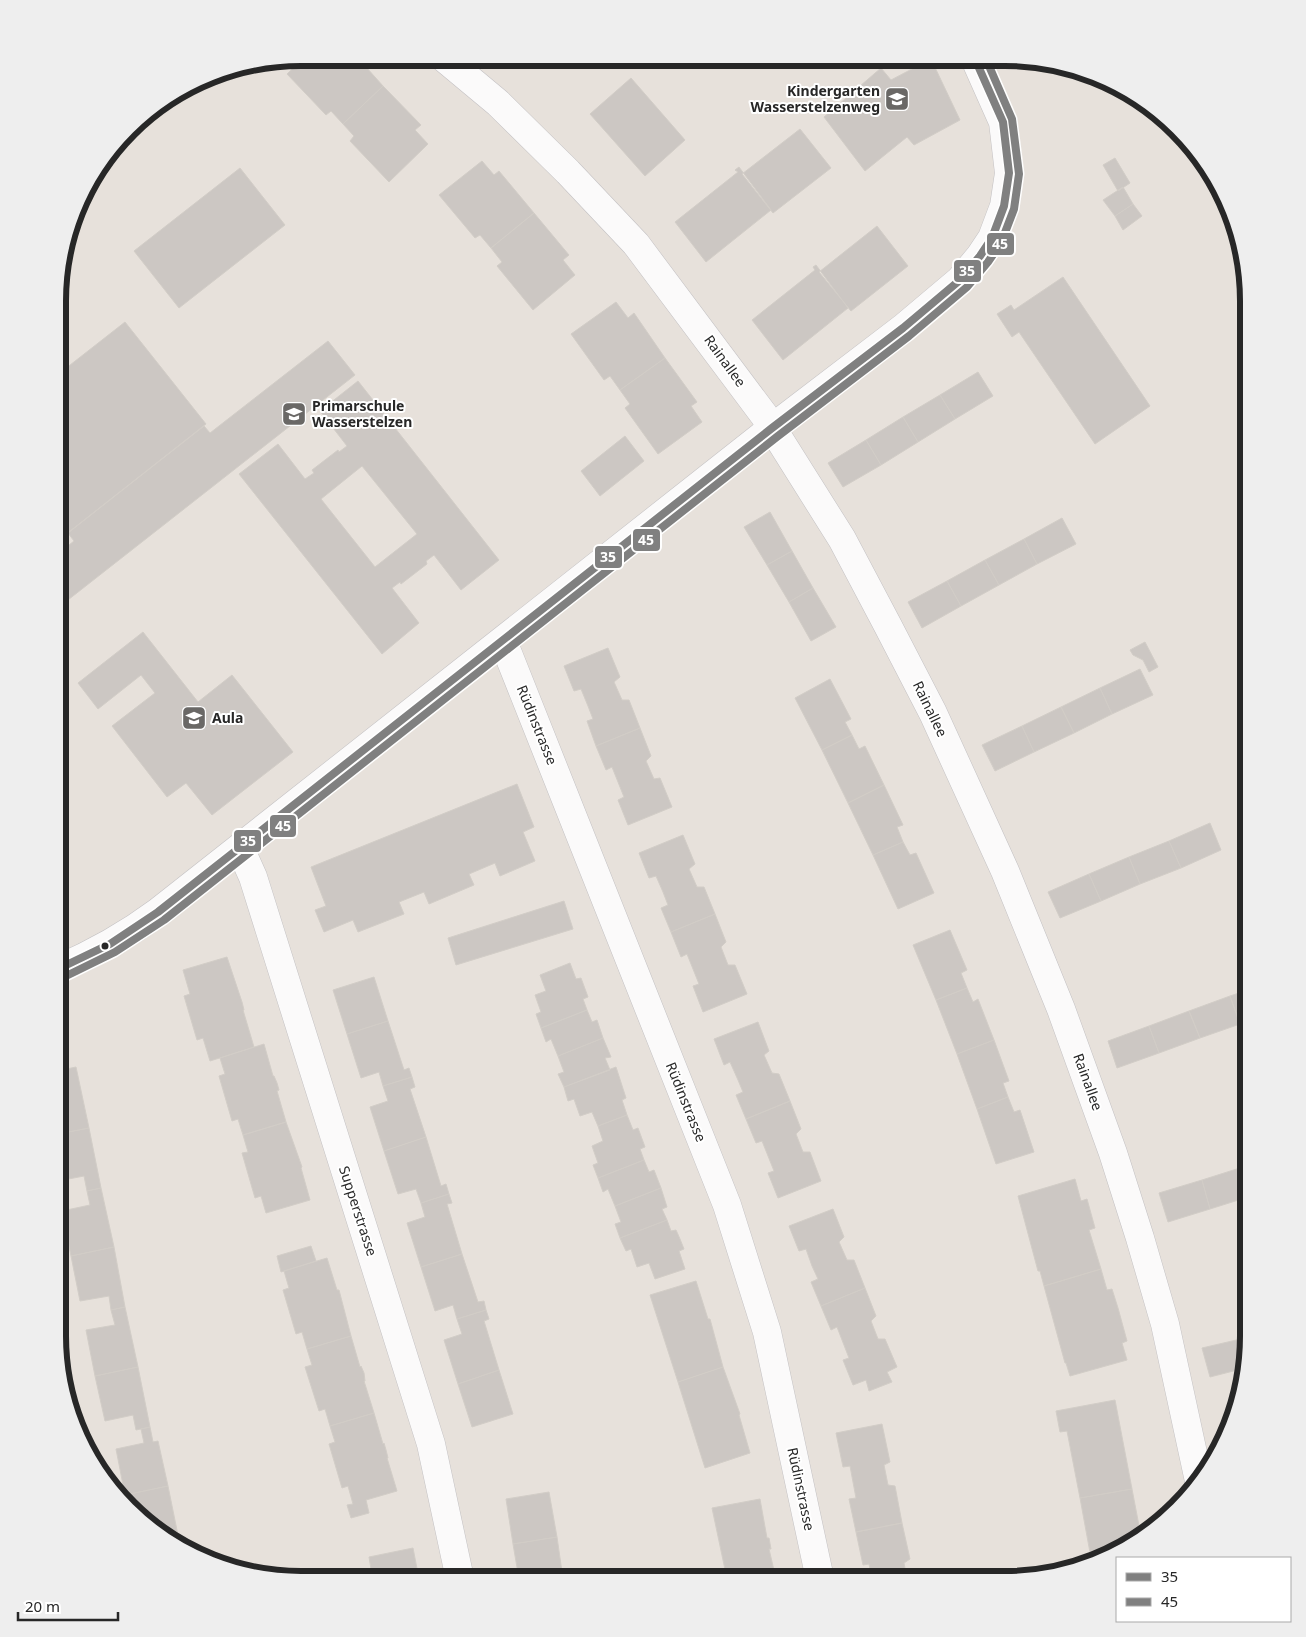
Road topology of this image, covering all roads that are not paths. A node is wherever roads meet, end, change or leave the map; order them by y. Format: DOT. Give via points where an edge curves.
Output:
graph roads {
  1 [pos="454,66"];
  2 [pos="979,66"];
  3 [pos="772,428"];
  4 [pos="503,641"];
  5 [pos="240,848"];
  6 [pos="66,966"];
  7 [pos="1197,1471"];
  8 [pos="458,1571"];
  9 [pos="818,1571"];
  1 -- 3 [label="street, Rainallee" via="498,102 636,244"];
  2 -- 3 [label="street" via="1003,122 1009,173 1004,206 992,238 960,280 941,297"];
  3 -- 4 [label="street"];
  3 -- 7 [label="street, Rainallee" via="842,540 888,626 933,713 1005,871 1064,1018 1113,1153 1165,1324"];
  4 -- 5 [label="street"];
  4 -- 9 [label="street, Rüdinstrasse" via="727,1206 767,1332"];
  5 -- 6 [label="street" via="138,927"];
  5 -- 8 [label="street, Supperstrasse" via="253,877 431,1444"];
}
